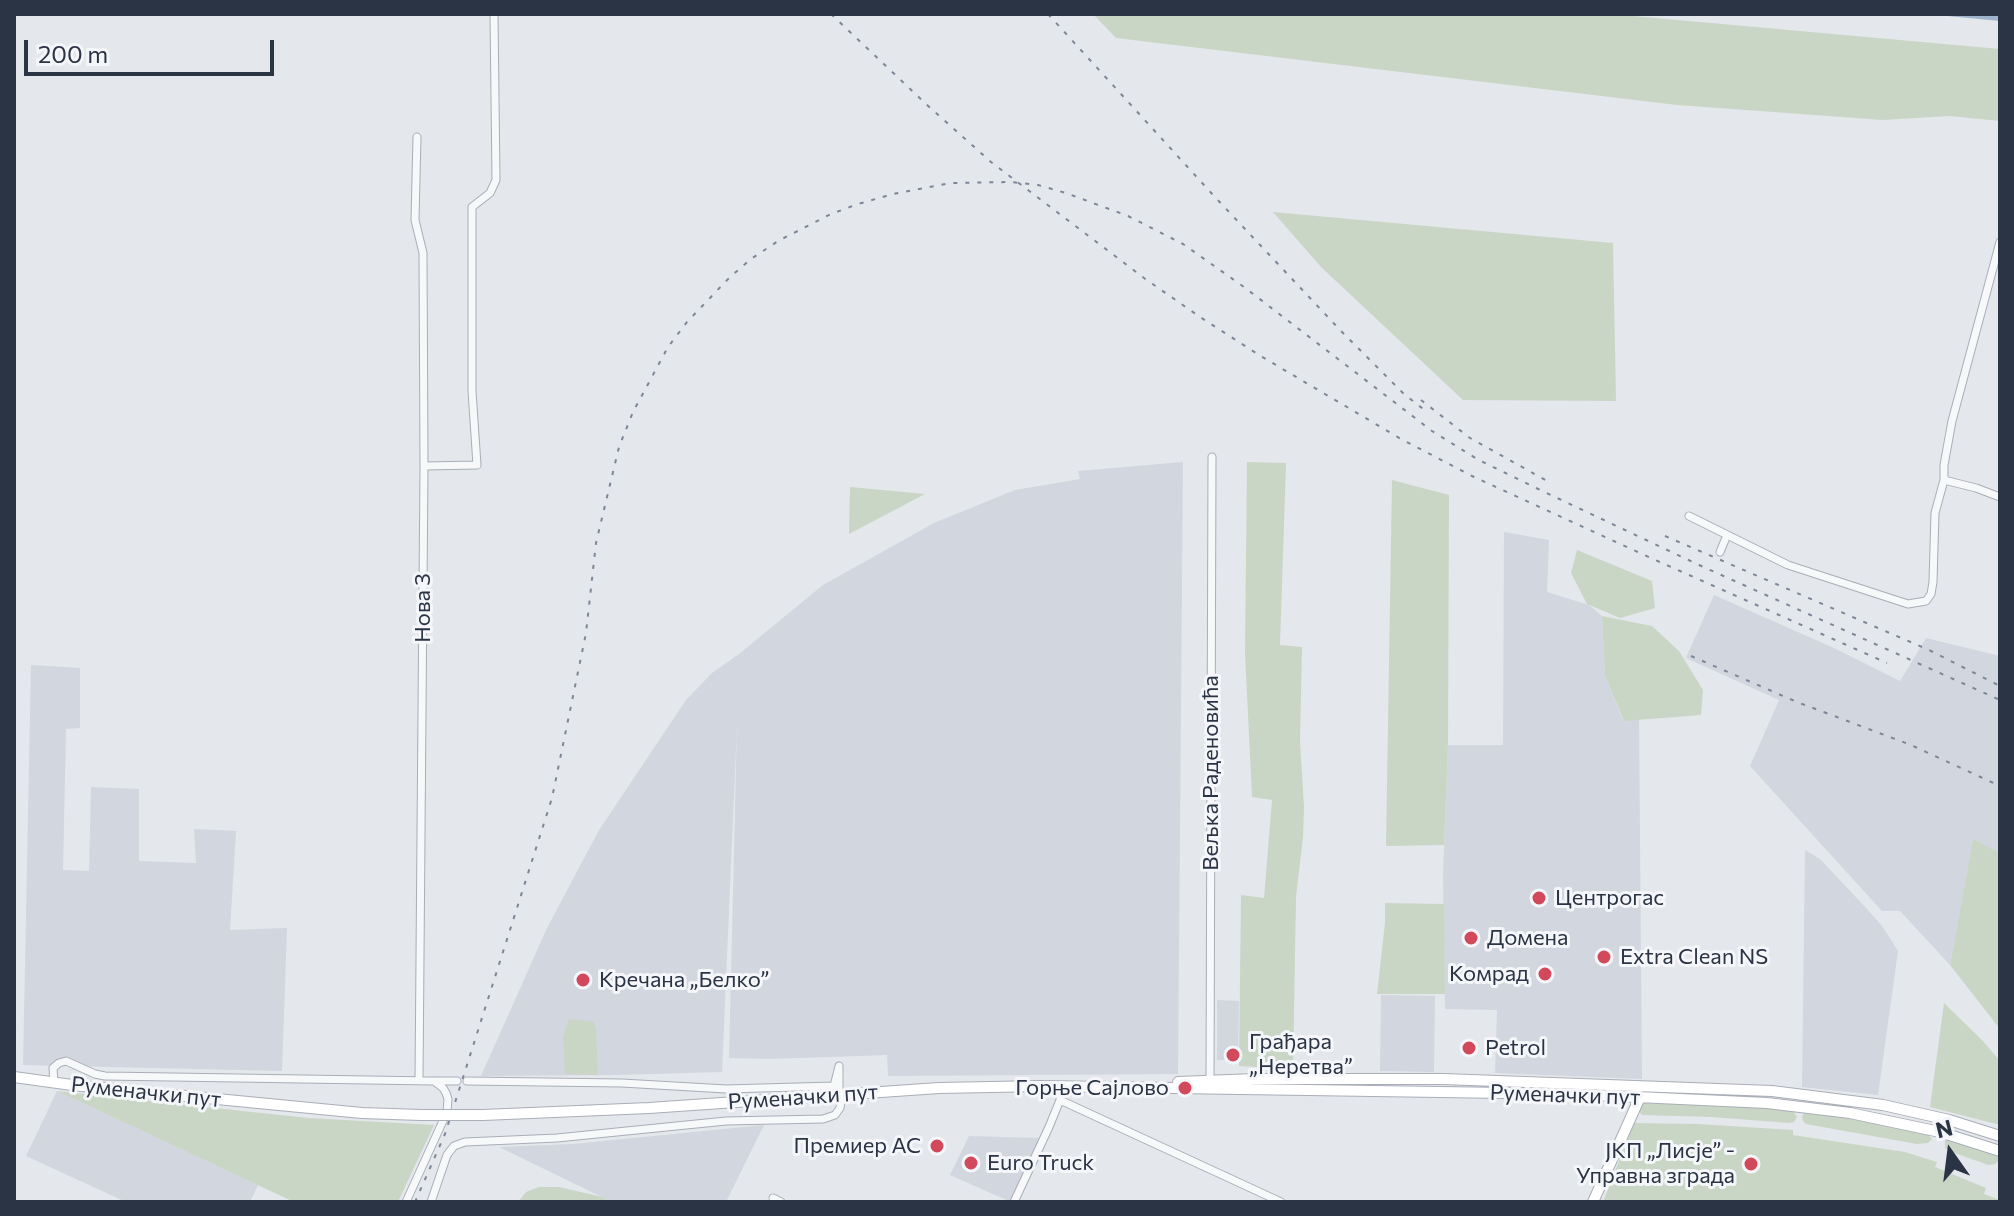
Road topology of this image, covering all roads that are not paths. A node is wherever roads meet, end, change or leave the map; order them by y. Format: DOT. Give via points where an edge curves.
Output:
graph roads {
  1 [pos="494,14"];
  2 [pos="417,137"];
  3 [pos="2000,242"];
  4 [pos="1212,457"];
  5 [pos="424,466"];
  6 [pos="1944,480"];
  7 [pos="2000,497"];
  8 [pos="1689,516"];
  9 [pos="1727,535"];
  10 [pos="1720,552"];
  11 [pos="14,1077"];
  12 [pos="419,1080"];
  13 [pos="431,1081"];
  14 [pos="457,1081"];
  15 [pos="467,1081"];
  16 [pos="54,1083"];
  17 [pos="1210,1084"];
  18 [pos="1252,1084"];
  19 [pos="1062,1086"];
  20 [pos="841,1093"];
  21 [pos="1640,1097"];
  22 [pos="1060,1100"];
  23 [pos="2000,1136"];
  24 [pos="2000,1151"];
  25 [pos="406,1202"];
  26 [pos="431,1202"];
  27 [pos="1014,1202"];
  28 [pos="1281,1202"];
  29 [pos="1593,1202"];
  1 -- 5 [label="street" via="496,180 485,199 472,207 477,465"];
  2 -- 5 [label="street, Нова 3"];
  3 -- 6 [label="street" via="1952,421"];
  4 -- 17 [label="street, Вељка Раденовића"];
  5 -- 12 [label="street, Нова 3"];
  6 -- 7 [label="street"];
  6 -- 9 [label="street" via="1935,513 1933,582 1926,601 1908,604 1788,565"];
  8 -- 9 [label="street"];
  9 -- 10 [label="street"];
  11 -- 16 [label="main road, Руменачки пут"];
  12 -- 13 [label="street"];
  12 -- 16 [label="street" via="116,1077 66,1061 53,1068"];
  13 -- 14 [label="street"];
  13 -- 25 [label="street" via="446,1093 447,1112"];
  15 -- 20 [label="street" via="726,1089 834,1086 839,1066"];
  16 -- 20 [label="main road, Руменачки пут, bridge" via="421,1115 633,1109"];
  17 -- 18 [label="main road, Руменачки пут"];
  17 -- 19 [label="main road, Руменачки пут"];
  18 -- 21 [label="main road, Руменачки пут"];
  18 -- 23 [label="main road, Руменачки пут" via="1527,1081 1772,1091 1883,1105"];
  19 -- 20 [label="main road, Руменачки пут"];
  19 -- 22 [label="street"];
  20 -- 26 [label="street" via="839,1110 823,1119 726,1121 462,1143 447,1155"];
  21 -- 24 [label="main road, Руменачки пут" via="1850,1113"];
  21 -- 29 [label="main road"];
  22 -- 27 [label="street"];
  22 -- 28 [label="street"];
}
